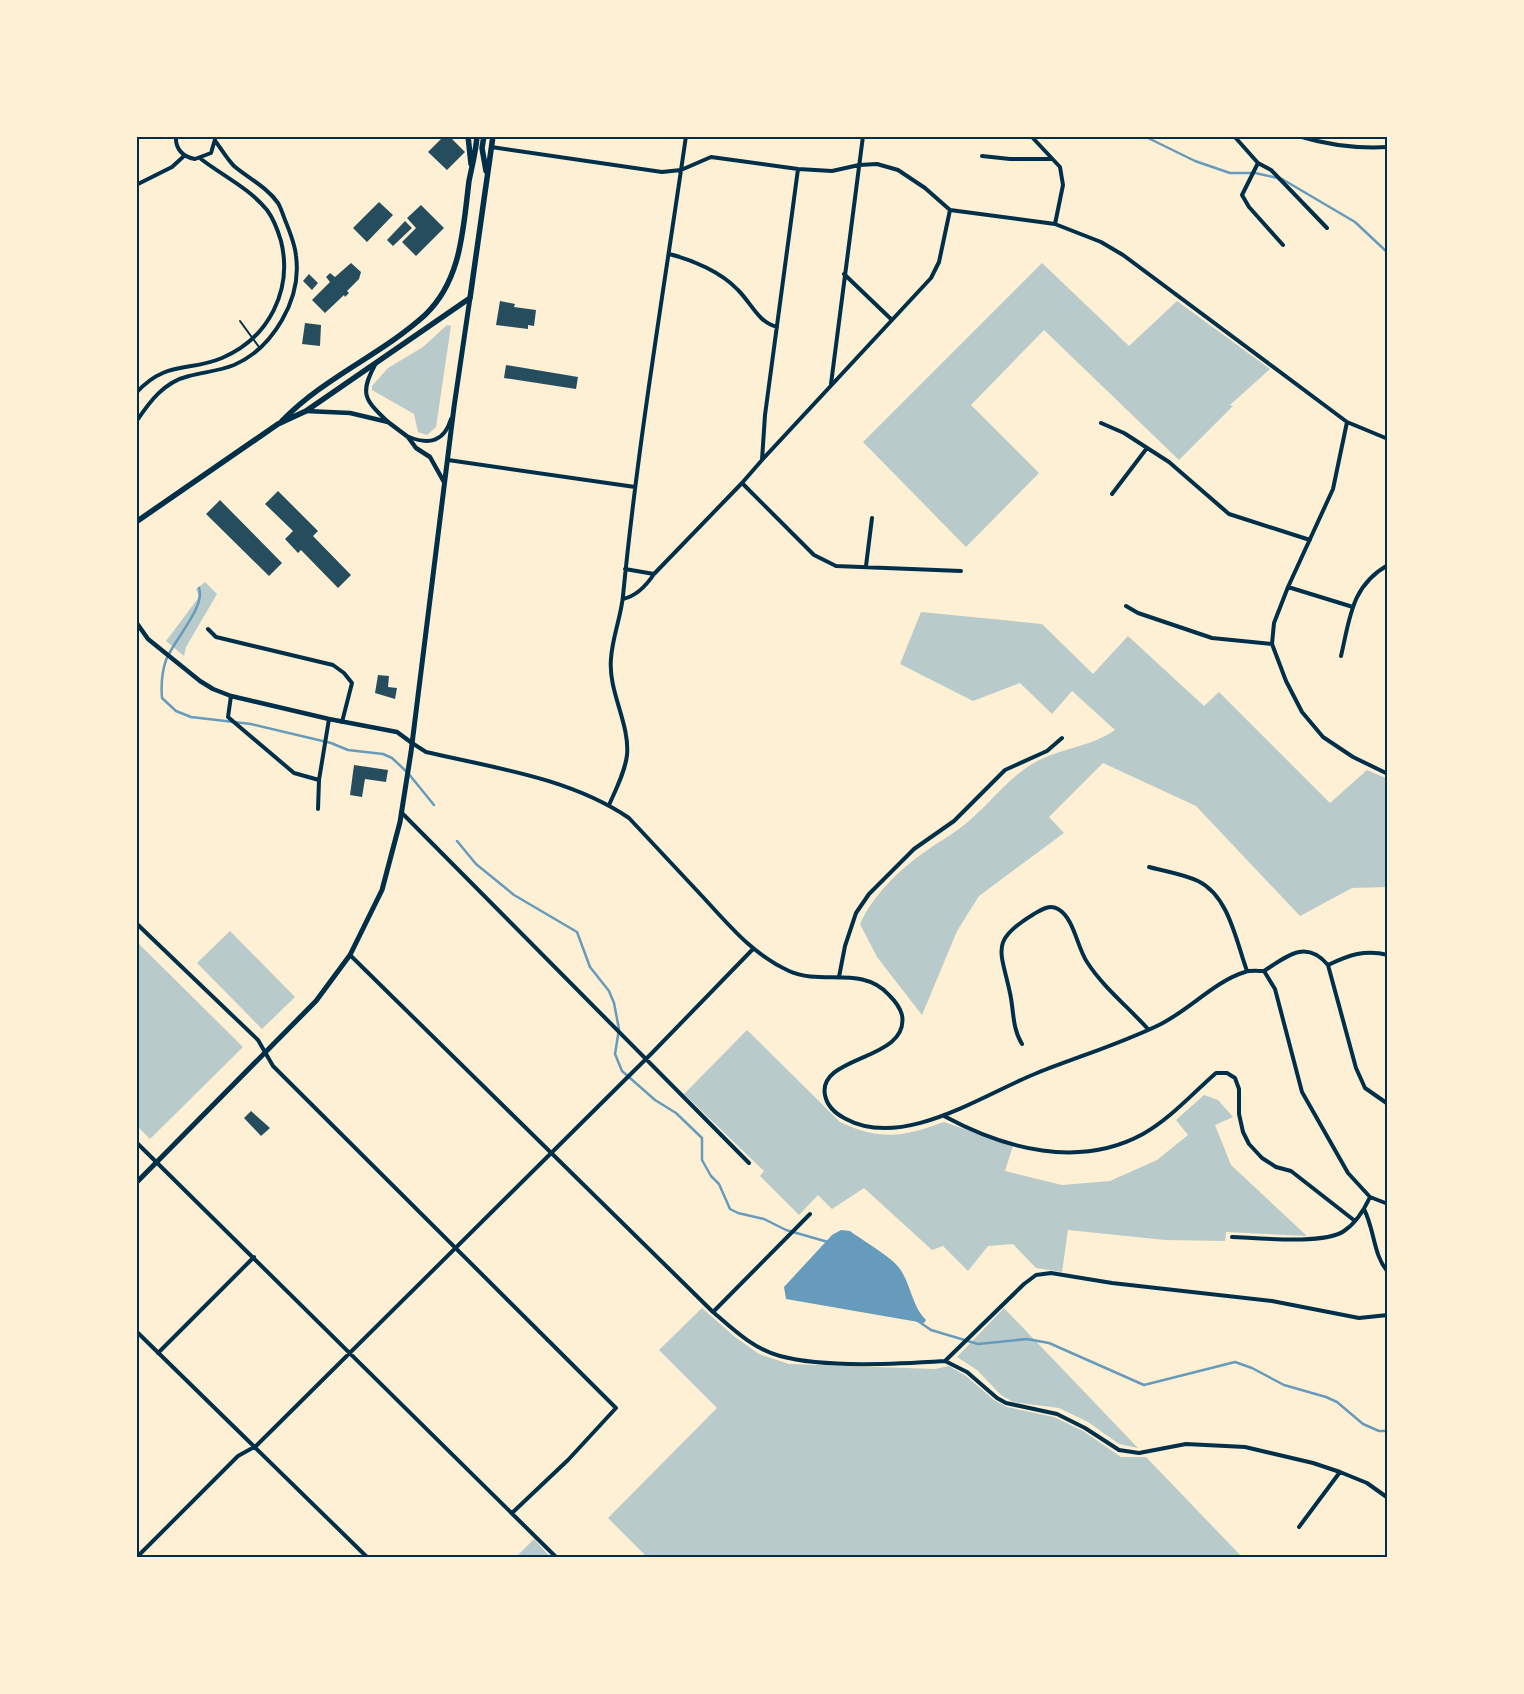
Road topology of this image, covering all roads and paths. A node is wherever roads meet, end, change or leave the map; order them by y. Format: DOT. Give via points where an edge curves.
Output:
graph roads {
  1 [pos="176,136"];
  2 [pos="216,136"];
  3 [pos="468,136"];
  4 [pos="477,136"];
  5 [pos="484,136"];
  6 [pos="493,136"];
  7 [pos="686,136"];
  8 [pos="863,136"];
  9 [pos="1031,136"];
  10 [pos="1234,136"];
  11 [pos="1298,136"];
  12 [pos="216,142"];
  13 [pos="492,147"];
  14 [pos="1388,147"];
  15 [pos="184,156"];
  16 [pos="982,156"];
  17 [pos="201,159"];
  18 [pos="1052,159"];
  19 [pos="1258,163"];
  20 [pos="859,164"];
  21 [pos="472,167"];
  22 [pos="798,169"];
  23 [pos="681,170"];
  24 [pos="487,180"];
  25 [pos="136,186"];
  26 [pos="950,210"];
  27 [pos="1056,224"];
  28 [pos="1327,228"];
  29 [pos="1283,245"];
  30 [pos="669,254"];
  31 [pos="844,274"];
  32 [pos="470,298"];
  33 [pos="892,320"];
  34 [pos="240,321"];
  35 [pos="777,327"];
  36 [pos="253,339"];
  37 [pos="259,347"];
  38 [pos="376,364"];
  39 [pos="831,384"];
  40 [pos="136,393"];
  41 [pos="454,407"];
  42 [pos="306,411"];
  43 [pos="136,422"];
  44 [pos="388,422"];
  45 [pos="1101,422"];
  46 [pos="1347,422"];
  47 [pos="278,424"];
  48 [pos="408,437"];
  49 [pos="1388,439"];
  50 [pos="1147,448"];
  51 [pos="448,460"];
  52 [pos="762,460"];
  53 [pos="444,482"];
  54 [pos="742,484"];
  55 [pos="635,487"];
  56 [pos="1112,494"];
  57 [pos="872,518"];
  58 [pos="136,522"];
  59 [pos="1310,540"];
  60 [pos="1388,565"];
  61 [pos="866,566"];
  62 [pos="625,569"];
  63 [pos="961,572"];
  64 [pos="654,574"];
  65 [pos="1288,587"];
  66 [pos="623,599"];
  67 [pos="1126,606"];
  68 [pos="1353,607"];
  69 [pos="136,622"];
  70 [pos="208,629"];
  71 [pos="1272,644"];
  72 [pos="1341,656"];
  73 [pos="231,696"];
  74 [pos="329,719"];
  75 [pos="342,722"];
  76 [pos="1062,738"];
  77 [pos="412,743"];
  78 [pos="1388,774"];
  79 [pos="319,780"];
  80 [pos="609,805"];
  81 [pos="318,809"];
  82 [pos="401,812"];
  83 [pos="1149,867"];
  84 [pos="136,923"];
  85 [pos="752,950"];
  86 [pos="350,954"];
  87 [pos="1388,955"];
  88 [pos="1328,965"];
  89 [pos="1248,971"];
  90 [pos="1264,971"];
  91 [pos="840,977"];
  92 [pos="1148,1029"];
  93 [pos="1022,1044"];
  94 [pos="265,1055"];
  95 [pos="646,1058"];
  96 [pos="1388,1104"];
  97 [pos="944,1116"];
  98 [pos="136,1142"];
  99 [pos="551,1152"];
  100 [pos="157,1163"];
  101 [pos="749,1163"];
  102 [pos="136,1183"];
  103 [pos="1370,1197"];
  104 [pos="1388,1204"];
  105 [pos="1364,1209"];
  106 [pos="810,1214"];
  107 [pos="1356,1220"];
  108 [pos="1232,1237"];
  109 [pos="455,1248"];
  110 [pos="254,1257"];
  111 [pos="1388,1272"];
  112 [pos="713,1312"];
  113 [pos="1388,1315"];
  114 [pos="136,1331"];
  115 [pos="158,1353"];
  116 [pos="349,1353"];
  117 [pos="945,1362"];
  118 [pos="256,1446"];
  119 [pos="1340,1472"];
  120 [pos="1388,1498"];
  121 [pos="512,1513"];
  122 [pos="1299,1527"];
  123 [pos="138,1556"];
  124 [pos="368,1558"];
  125 [pos="557,1558"];
  1 -- 15 [label="street"];
  2 -- 12 [label="street"];
  3 -- 21 [label="main road"];
  4 -- 21 [label="main road"];
  5 -- 24 [label="main road" via="482,148"];
  6 -- 13 [label="main road"];
  7 -- 23 [label="street"];
  8 -- 20 [label="street"];
  9 -- 18 [label="street"];
  10 -- 19 [label="street"];
  11 -- 14 [label="street" via="1332,146"];
  12 -- 17 [label="street" via="211,153"];
  12 -- 37 [label="street" via="234,166 262,186 278,203 293,240 296,278 288,308 276,330"];
  13 -- 23 [label="street" via="662,172"];
  13 -- 24 [label="main road"];
  15 -- 17 [label="street"];
  15 -- 25 [label="street" via="172,168"];
  16 -- 18 [label="street"];
  17 -- 36 [label="street" via="254,196 268,212 279,234 285,276 280,298 270,318"];
  18 -- 27 [label="street" via="1060,167 1063,185"];
  19 -- 28 [label="street" via="1271,170"];
  19 -- 29 [label="street" via="1242,195"];
  20 -- 22 [label="street" via="832,171"];
  20 -- 26 [label="street" via="877,164 898,170"];
  20 -- 31 [label="street"];
  21 -- 47 [label="main road" via="459,254 439,299 409,328 298,403"];
  22 -- 23 [label="street" via="711,157"];
  22 -- 35 [label="street"];
  23 -- 30 [label="street"];
  24 -- 32 [label="main road"];
  26 -- 27 [label="street"];
  26 -- 33 [label="street" via="939,262 931,278"];
  27 -- 46 [label="street" via="1101,242 1123,255"];
  30 -- 35 [label="street" via="725,278 766,324"];
  30 -- 55 [label="street"];
  31 -- 33 [label="street"];
  31 -- 39 [label="street"];
  32 -- 38 [label="main road"];
  32 -- 41 [label="main road"];
  33 -- 39 [label="street"];
  34 -- 36 [label="lane"];
  35 -- 52 [label="street"];
  36 -- 37 [label="lane"];
  36 -- 40 [label="street" via="219,359 178,366 161,373"];
  37 -- 43 [label="street" via="235,364 168,384 152,398"];
  38 -- 42 [label="main road"];
  38 -- 44 [label="street" via="366,382 365,392 372,407"];
  39 -- 52 [label="street"];
  41 -- 48 [label="street" via="442,437 433,442"];
  41 -- 51 [label="main road"];
  42 -- 44 [label="street" via="350,413"];
  42 -- 47 [label="main road"];
  44 -- 48 [label="street"];
  45 -- 50 [label="street" via="1124,432"];
  46 -- 49 [label="street"];
  46 -- 59 [label="street" via="1333,488"];
  47 -- 58 [label="main road"];
  48 -- 53 [label="street" via="416,448 430,457"];
  50 -- 56 [label="street"];
  50 -- 59 [label="street" via="1169,462 1229,514"];
  51 -- 53 [label="main road"];
  51 -- 55 [label="street"];
  52 -- 54 [label="street"];
  53 -- 77 [label="main road"];
  54 -- 61 [label="street" via="814,555 836,566"];
  54 -- 64 [label="street"];
  55 -- 62 [label="street"];
  57 -- 61 [label="street"];
  59 -- 65 [label="street"];
  60 -- 68 [label="street" via="1373,573 1363,584"];
  61 -- 63 [label="street"];
  62 -- 64 [label="street"];
  62 -- 66 [label="street"];
  64 -- 66 [label="street" via="633,597"];
  65 -- 68 [label="street"];
  65 -- 71 [label="street" via="1274,623"];
  66 -- 80 [label="street" via="611,658 611,680 627,754"];
  67 -- 71 [label="street" via="1212,638"];
  68 -- 72 [label="street"];
  69 -- 73 [label="street" via="148,639 200,681"];
  70 -- 75 [label="street" via="216,637 333,665 352,683"];
  71 -- 78 [label="street" via="1302,712 1323,737 1353,757"];
  73 -- 74 [label="street"];
  73 -- 79 [label="street" via="228,716 294,773"];
  74 -- 75 [label="street"];
  74 -- 79 [label="street"];
  75 -- 77 [label="street" via="397,732"];
  76 -- 91 [label="street" via="1047,751 1005,770 954,821 914,848 869,894 856,912 845,946"];
  77 -- 80 [label="street" via="426,752 565,785"];
  77 -- 82 [label="main road"];
  79 -- 81 [label="street"];
  80 -- 85 [label="street" via="629,818"];
  82 -- 86 [label="main road" via="382,890"];
  82 -- 95 [label="street"];
  83 -- 89 [label="street" via="1198,881 1215,893 1223,905"];
  84 -- 94 [label="street" via="258,1040"];
  85 -- 91 [label="street" via="790,972 810,978"];
  85 -- 95 [label="street"];
  86 -- 94 [label="main road" via="308,1012"];
  86 -- 99 [label="street"];
  87 -- 88 [label="street" via="1353,953"];
  88 -- 90 [label="street" via="1320,956 1305,951 1289,954"];
  88 -- 96 [label="street" via="1356,1068 1365,1088"];
  89 -- 90 [label="street"];
  89 -- 92 [label="street"];
  90 -- 103 [label="street" via="1275,989 1302,1092 1348,1173"];
  91 -- 97 [label="street" via="869,980 884,988 900,1009 903,1023 898,1036 882,1048 838,1070 828,1080 824,1092 828,1105 854,1124 870,1127 924,1123"];
  92 -- 93 [label="street" via="1086,960 1065,915 1057,908 1046,907 1014,926 1004,940 1001,952 1014,1025"];
  92 -- 97 [label="street" via="1034,1074"];
  94 -- 100 [label="main road"];
  94 -- 109 [label="street"];
  95 -- 99 [label="street"];
  95 -- 101 [label="street"];
  97 -- 107 [label="street" via="972,1131 1042,1151 1075,1154 1122,1144 1145,1133 1216,1073 1227,1073 1235,1078 1239,1089 1239,1114 1250,1144 1262,1158 1291,1171"];
  98 -- 100 [label="street"];
  99 -- 109 [label="street"];
  99 -- 112 [label="street"];
  100 -- 102 [label="main road"];
  100 -- 110 [label="street"];
  103 -- 104 [label="street"];
  103 -- 105 [label="street"];
  105 -- 107 [label="street"];
  105 -- 111 [label="street" via="1372,1224 1381,1264"];
  106 -- 112 [label="street"];
  107 -- 108 [label="street" via="1344,1232 1328,1237"];
  109 -- 116 [label="street"];
  109 -- 121 [label="street" via="616,1408"];
  110 -- 115 [label="street"];
  110 -- 116 [label="street"];
  112 -- 117 [label="street" via="744,1340 779,1356 821,1362"];
  113 -- 117 [label="street" via="1359,1318 1272,1301 1051,1273 1036,1275 1024,1284"];
  114 -- 115 [label="street"];
  115 -- 118 [label="street"];
  116 -- 118 [label="street"];
  116 -- 121 [label="street"];
  117 -- 119 [label="street" via="967,1372 1006,1403 1056,1414 1118,1450 1140,1453 1186,1444 1245,1447"];
  118 -- 123 [label="street" via="238,1456"];
  118 -- 124 [label="street"];
  119 -- 120 [label="street" via="1367,1482"];
  119 -- 122 [label="street"];
  121 -- 125 [label="street"];
}
